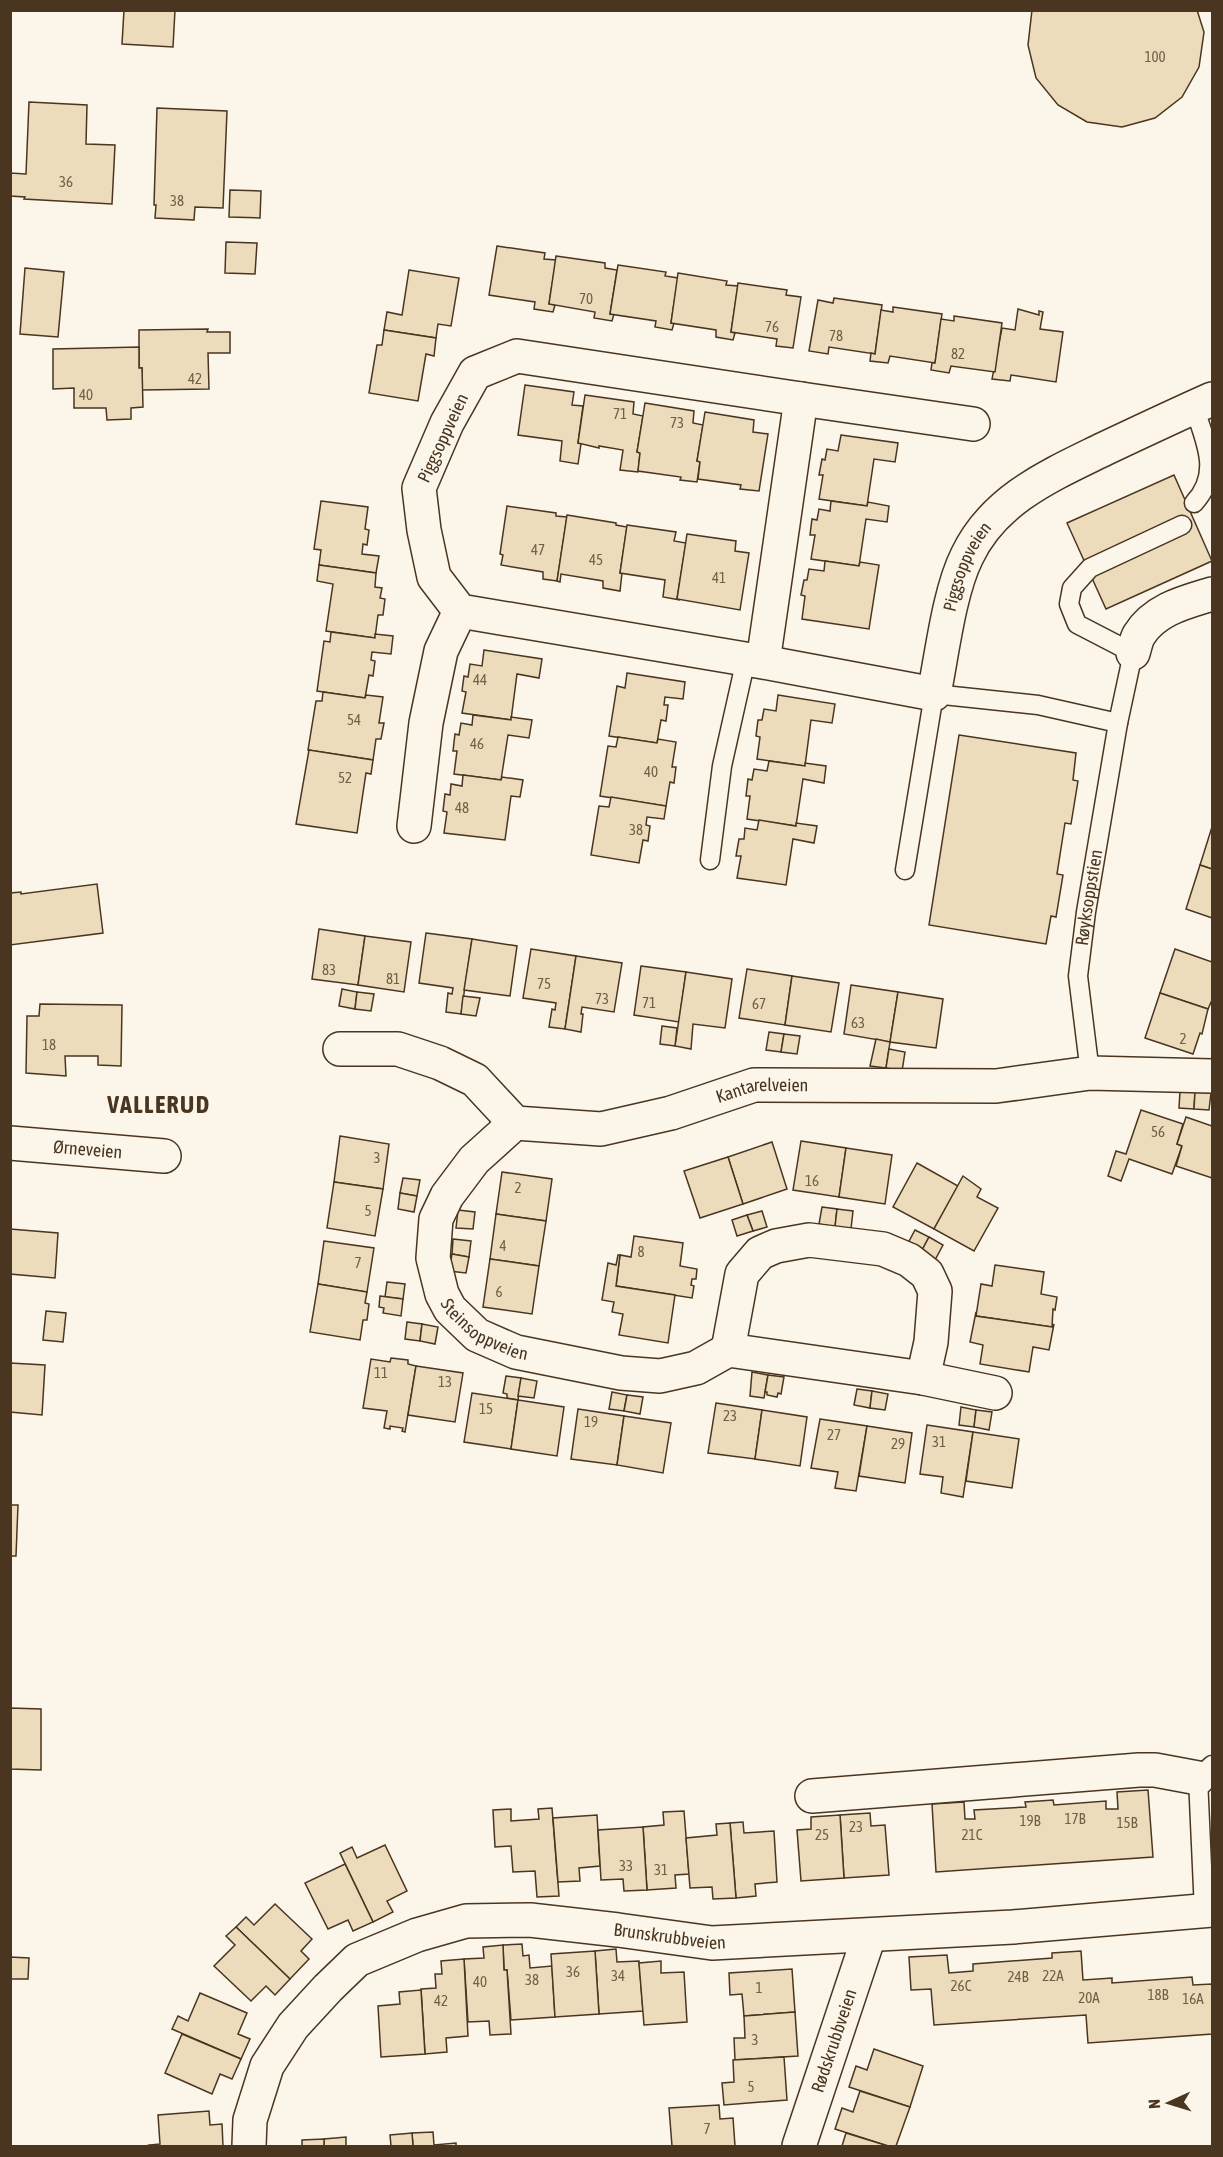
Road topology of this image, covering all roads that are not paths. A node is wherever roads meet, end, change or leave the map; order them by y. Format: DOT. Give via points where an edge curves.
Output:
graph roads {
  1 [pos="801,399"];
  2 [pos="1203,403"];
  3 [pos="973,424"];
  4 [pos="1194,503"];
  5 [pos="1182,525"];
  6 [pos="1212,594"];
  7 [pos="460,611"];
  8 [pos="1133,653"];
  9 [pos="754,661"];
  10 [pos="934,694"];
  11 [pos="1118,723"];
  12 [pos="414,826"];
  13 [pos="710,860"];
  14 [pos="905,870"];
  15 [pos="340,1049"];
  16 [pos="1090,1072"];
  17 [pos="1212,1076"];
  18 [pos="515,1122"];
  19 [pos="10,1143"];
  20 [pos="164,1156"];
  21 [pos="728,1350"];
  22 [pos="923,1378"];
  23 [pos="995,1393"];
  24 [pos="1205,1771"];
  25 [pos="812,1796"];
  26 [pos="1208,1911"];
  27 [pos="869,1936"];
  28 [pos="249,2146"];
  29 [pos="799,2146"];
  1 -- 3 [label="street, Piggsoppveien"];
  1 -- 7 [label="street, Piggsoppveien" via="517,356 475,373 447,423 419,488 434,577"];
  1 -- 9 [label="street"];
  2 -- 4 [label="lane" via="1209,477 1206,489"];
  2 -- 10 [label="street, Piggsoppveien" via="1049,476 995,514 965,558"];
  5 -- 8 [label="lane" via="1090,568 1072,588 1069,604 1077,624"];
  6 -- 8 [label="street, Røyksoppstien" via="1176,604 1155,618 1139,634"];
  7 -- 9 [label="street"];
  7 -- 12 [label="street" via="441,651 426,723"];
  8 -- 11 [label="lane, Røyksoppstien"];
  9 -- 10 [label="street"];
  9 -- 13 [label="lane" via="722,766"];
  10 -- 11 [label="lane" via="1038,705"];
  10 -- 14 [label="lane"];
  11 -- 16 [label="lane, Røyksoppstien" via="1078,976"];
  15 -- 18 [label="street" via="398,1049 440,1063 475,1080"];
  16 -- 17 [label="street, Kantarelveien"];
  16 -- 18 [label="street, Kantarelveien" via="996,1086 754,1085 671,1113 601,1129"];
  18 -- 21 [label="street, Steinsoppveien" via="474,1160 447,1196 436,1219 433,1258 450,1309 477,1335 516,1352 621,1373 660,1377 696,1368"];
  19 -- 20 [label="street, Ørneveien"];
  21 -- 22 [label="street"];
  21 -- 22 [label="street" via="742,1275 760,1253 809,1240 883,1249 909,1260 927,1274 935,1290 931,1342"];
  22 -- 23 [label="street"];
  24 -- 25 [label="street" via="1139,1770"];
  24 -- 26 [label="lane"];
  26 -- 27 [label="street, Brunskrubbveien"];
  27 -- 28 [label="street, Brunskrubbveien" via="712,1943 530,1920 466,1921 417,1935 357,1960 293,2026 267,2066 250,2120"];
  27 -- 29 [label="street, Rødskrubbveien"];
}
